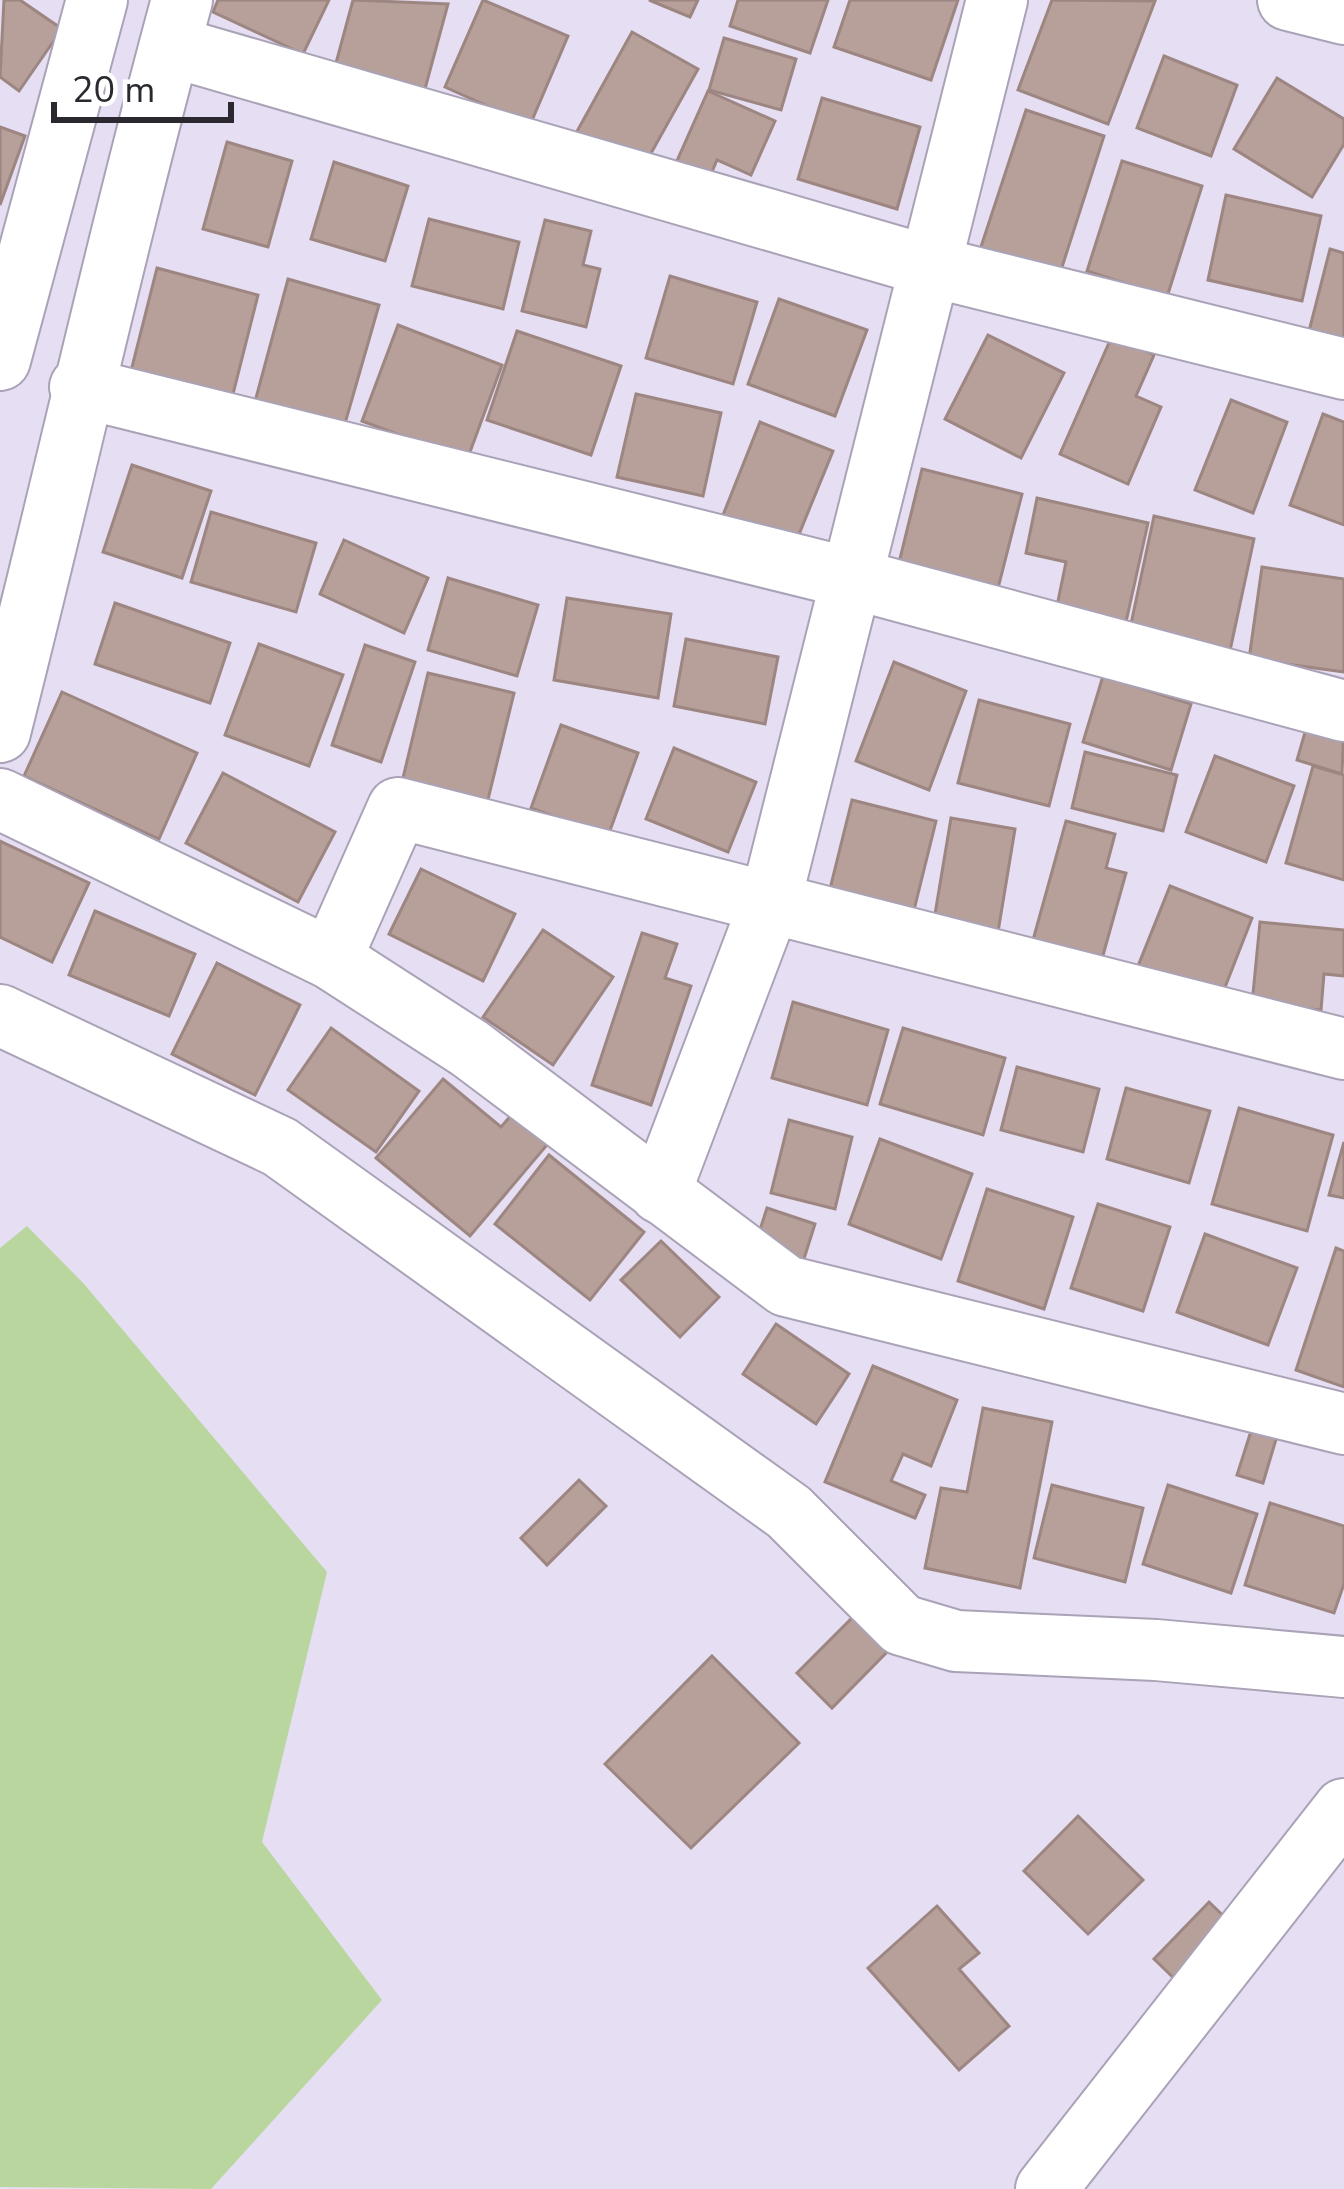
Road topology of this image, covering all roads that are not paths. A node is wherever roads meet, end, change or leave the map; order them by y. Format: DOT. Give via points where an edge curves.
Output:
graph roads {
  1 [pos="97,0"];
  2 [pos="997,0"];
  3 [pos="1288,0"];
  4 [pos="1344,14"];
  5 [pos="176,23"];
  6 [pos="929,266"];
  7 [pos="0,360"];
  8 [pos="1344,369"];
  9 [pos="80,388"];
  10 [pos="854,579"];
  11 [pos="1344,711"];
  12 [pos="0,732"];
  13 [pos="0,799"];
  14 [pos="770,903"];
  15 [pos="332,959"];
  16 [pos="0,1015"];
  17 [pos="1344,1049"];
  18 [pos="660,1193"];
  19 [pos="1344,1424"];
  20 [pos="1344,1667"];
  21 [pos="1344,1809"];
  22 [pos="1046,2189"];
  1 -- 7 [label="street"];
  2 -- 6 [label="street"];
  3 -- 4 [label="street"];
  5 -- 6 [label="street"];
  5 -- 9 [label="street"];
  6 -- 8 [label="street"];
  6 -- 10 [label="street"];
  9 -- 10 [label="street"];
  9 -- 12 [label="street"];
  10 -- 11 [label="street"];
  10 -- 14 [label="street"];
  13 -- 15 [label="street"];
  14 -- 15 [label="street" via="398,808"];
  14 -- 17 [label="street"];
  14 -- 18 [label="street"];
  15 -- 18 [label="street" via="469,1048"];
  16 -- 20 [label="street" via="222,1118 319,1173 789,1512 902,1625 956,1641"];
  18 -- 19 [label="street" via="786,1286"];
  21 -- 22 [label="street"];
}
